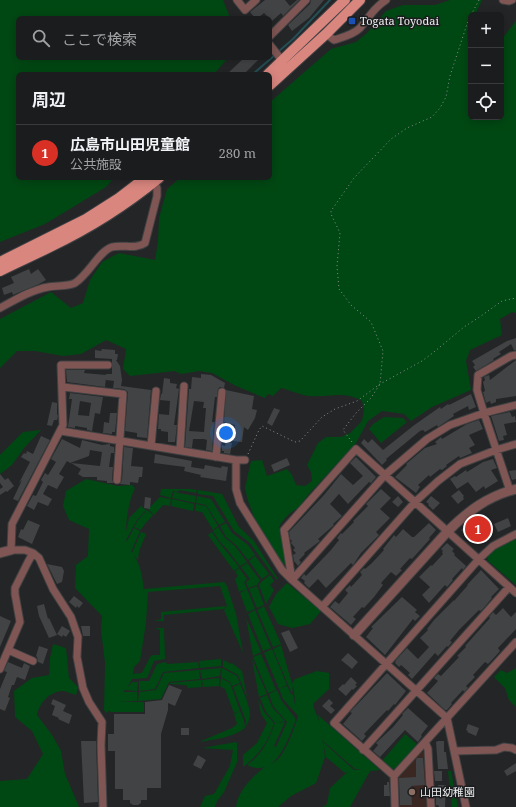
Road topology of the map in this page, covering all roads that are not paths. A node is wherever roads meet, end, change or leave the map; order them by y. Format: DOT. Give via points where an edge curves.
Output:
graph roads {
  1 [pos="237,0"];
  2 [pos="256,0"];
  3 [pos="306,0"];
  4 [pos="346,0"];
  5 [pos="360,0"];
  6 [pos="386,0"];
  7 [pos="503,0"];
  8 [pos="512,0"];
  9 [pos="272,34"];
  10 [pos="326,34"];
  11 [pos="272,48"];
  12 [pos="286,65"];
  13 [pos="272,72"];
  14 [pos="272,82"];
  15 [pos="150,180"];
  16 [pos="151,180"];
  17 [pos="153,180"];
  18 [pos="0,262"];
  19 [pos="0,271"];
  20 [pos="0,308"];
  21 [pos="516,355"];
  22 [pos="108,365"];
  23 [pos="184,386"];
  24 [pos="63,387"];
  25 [pos="156,391"];
  26 [pos="222,392"];
  27 [pos="516,405"];
  28 [pos="484,413"];
  29 [pos="61,431"];
  30 [pos="119,440"];
  31 [pos="516,444"];
  32 [pos="151,446"];
  33 [pos="180,450"];
  34 [pos="496,450"];
  35 [pos="216,456"];
  36 [pos="236,460"];
  37 [pos="245,460"];
  38 [pos="386,475"];
  39 [pos="117,480"];
  40 [pos="513,490"];
  41 [pos="415,502"];
  42 [pos="448,531"];
  43 [pos="516,534"];
  44 [pos="11,550"];
  45 [pos="0,553"];
  46 [pos="33,553"];
  47 [pos="479,559"];
  48 [pos="292,580"];
  49 [pos="508,587"];
  50 [pos="516,593"];
  51 [pos="322,607"];
  52 [pos="354,635"];
  53 [pos="516,642"];
  54 [pos="8,650"];
  55 [pos="33,661"];
  56 [pos="387,663"];
  57 [pos="0,669"];
  58 [pos="416,690"];
  59 [pos="447,718"];
  60 [pos="425,742"];
  61 [pos="363,750"];
  62 [pos="516,750"];
  63 [pos="455,751"];
  64 [pos="394,776"];
  65 [pos="103,807"];
  66 [pos="395,807"];
  67 [pos="431,807"];
  68 [pos="466,807"];
  1 -- 2 [label="street" via="245,10"];
  3 -- 9 [label="street"];
  4 -- 12 [label="main road"];
  5 -- 10 [label="main road"];
  6 -- 10 [label="street" via="352,33 334,40"];
  7 -- 8 [label="street"];
  10 -- 12 [label="main road"];
  11 -- 12 [label="street"];
  12 -- 13 [label="main road"];
  12 -- 14 [label="main road"];
  15 -- 18 [label="main road" via="86,219"];
  16 -- 19 [label="main road" via="118,208 97,221 51,247"];
  17 -- 20 [label="street" via="158,188 145,243 139,247 112,247 102,253 83,277 73,284 48,286"];
  21 -- 28 [label="street" via="478,375 478,390"];
  22 -- 24 [label="street" via="61,365"];
  23 -- 33 [label="street"];
  24 -- 29 [label="street"];
  24 -- 30 [label="street" via="123,394"];
  25 -- 32 [label="street"];
  26 -- 35 [label="street"];
  27 -- 28 [label="street"];
  28 -- 34 [label="street"];
  28 -- 38 [label="street" via="450,425 427,439"];
  29 -- 30 [label="street"];
  29 -- 44 [label="street" via="12,524"];
  30 -- 32 [label="street"];
  30 -- 39 [label="street"];
  31 -- 34 [label="street"];
  32 -- 33 [label="street"];
  33 -- 35 [label="street"];
  34 -- 40 [label="street"];
  34 -- 41 [label="street" via="460,464"];
  35 -- 36 [label="street"];
  36 -- 37 [label="street"];
  36 -- 48 [label="street" via="236,489 240,503 282,570"];
  38 -- 41 [label="street"];
  38 -- 48 [label="street"];
  38 -- 48 [label="street" via="356,449 284,530"];
  40 -- 42 [label="street" via="478,505"];
  41 -- 42 [label="street"];
  41 -- 51 [label="street"];
  42 -- 47 [label="street"];
  42 -- 52 [label="street"];
  43 -- 47 [label="street" via="493,546"];
  44 -- 45 [label="street"];
  44 -- 46 [label="street"];
  46 -- 54 [label="street" via="15,588 20,622"];
  46 -- 65 [label="street" via="39,558 53,589 71,617 78,637 83,688 88,702 102,722"];
  47 -- 49 [label="street"];
  47 -- 56 [label="street"];
  48 -- 51 [label="street"];
  49 -- 50 [label="street"];
  49 -- 58 [label="street"];
  51 -- 52 [label="street"];
  52 -- 56 [label="street"];
  53 -- 59 [label="street"];
  54 -- 55 [label="street"];
  54 -- 57 [label="street"];
  56 -- 58 [label="street"];
  56 -- 61 [label="street" via="334,723"];
  58 -- 59 [label="street"];
  58 -- 61 [label="street"];
  59 -- 60 [label="street"];
  59 -- 63 [label="street"];
  60 -- 64 [label="street"];
  60 -- 67 [label="street" via="428,749"];
  61 -- 64 [label="street"];
  62 -- 63 [label="street" via="504,747 496,750"];
  63 -- 68 [label="street"];
  64 -- 66 [label="street"];
}
